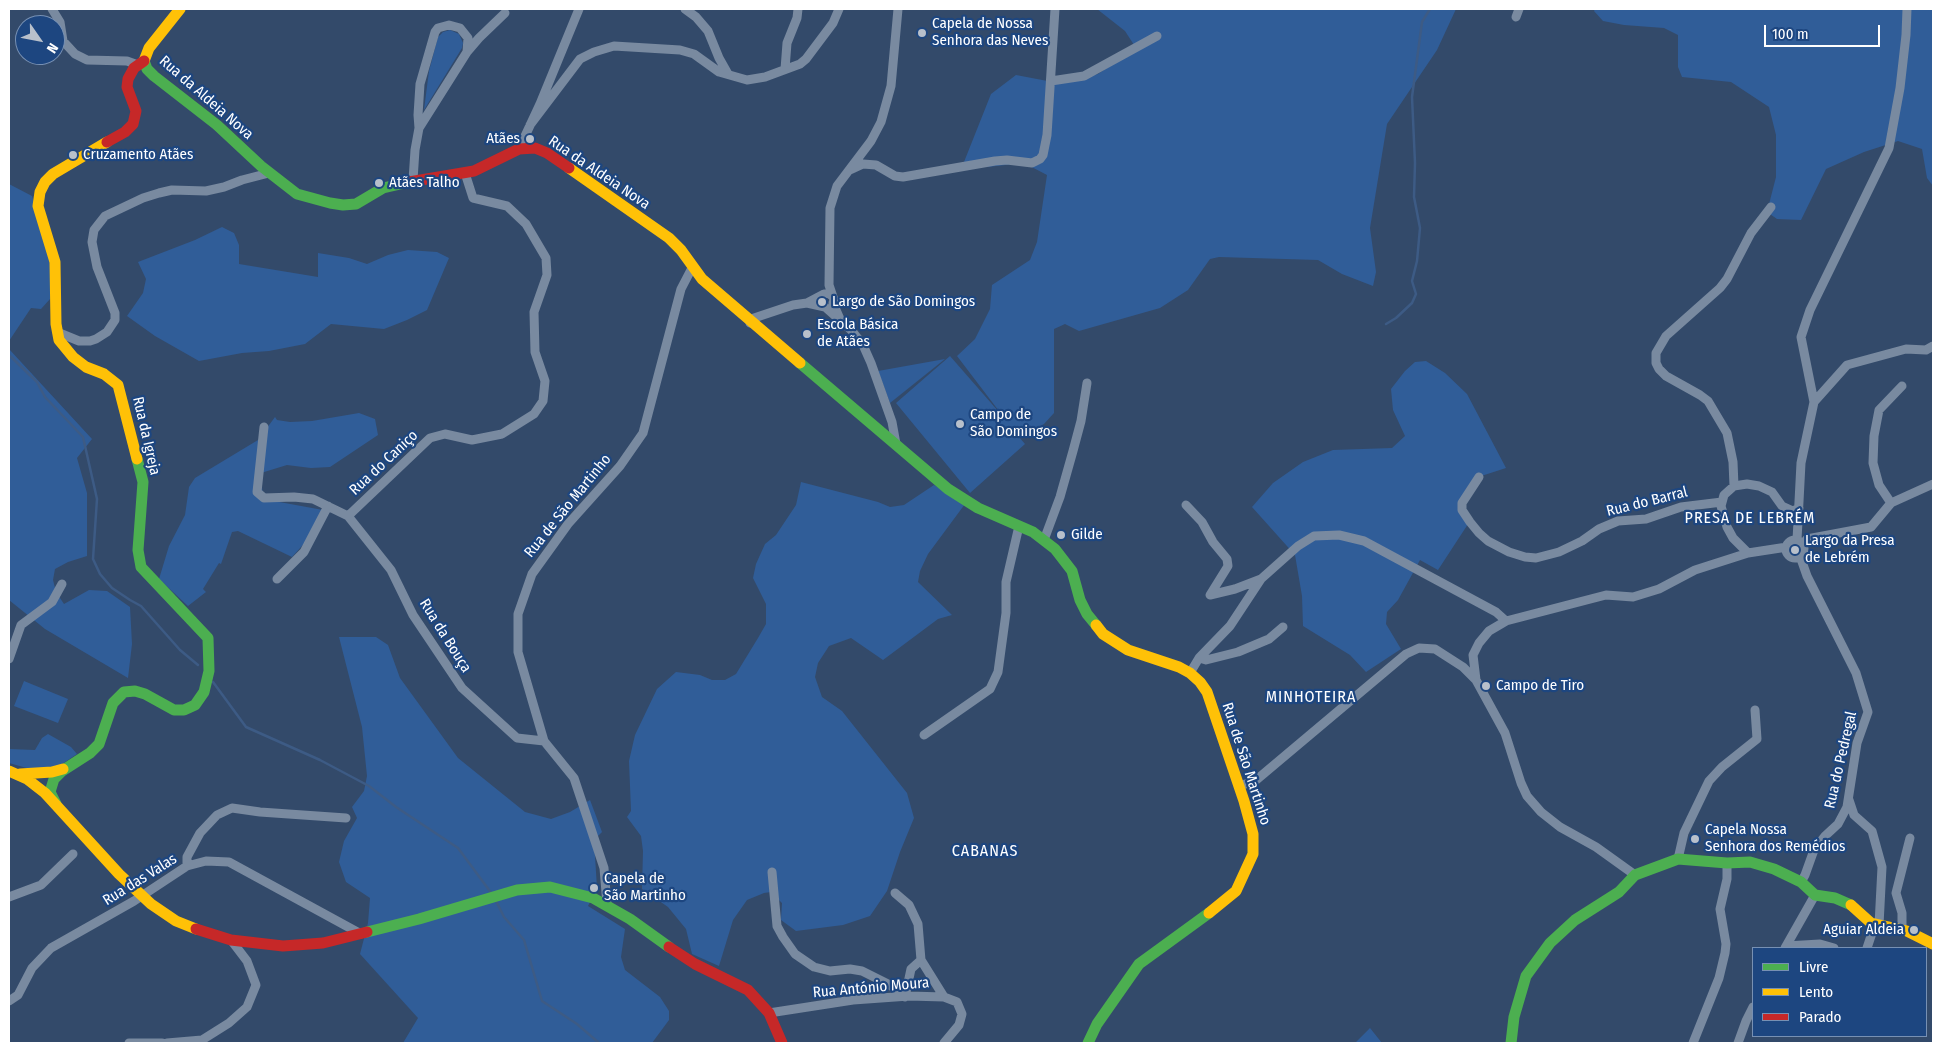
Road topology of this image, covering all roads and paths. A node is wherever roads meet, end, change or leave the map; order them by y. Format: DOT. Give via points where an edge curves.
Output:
graph roads {
  1 [pos="52,9"];
  2 [pos="180,9"];
  3 [pos="579,9"];
  4 [pos="685,9"];
  5 [pos="798,9"];
  6 [pos="839,9"];
  7 [pos="898,9"];
  8 [pos="1055,9"];
  9 [pos="1907,9"];
  10 [pos="505,13"];
  11 [pos="1158,36"];
  12 [pos="467,52"];
  13 [pos="141,63"];
  14 [pos="786,69"];
  15 [pos="728,74"];
  16 [pos="1051,81"];
  17 [pos="530,125"];
  18 [pos="418,128"];
  19 [pos="519,149"];
  20 [pos="850,170"];
  21 [pos="269,173"];
  22 [pos="465,173"];
  23 [pos="413,180"];
  24 [pos="1771,207"];
  25 [pos="693,266"];
  26 [pos="827,298"];
  27 [pos="750,323"];
  28 [pos="57,332"];
  29 [pos="1931,351"];
  30 [pos="1087,383"];
  31 [pos="1902,386"];
  32 [pos="1814,402"];
  33 [pos="264,427"];
  34 [pos="896,444"];
  35 [pos="1479,477"];
  36 [pos="1933,484"];
  37 [pos="1734,486"];
  38 [pos="1722,502"];
  39 [pos="1891,504"];
  40 [pos="1186,505"];
  41 [pos="328,506"];
  42 [pos="1799,508"];
  43 [pos="348,516"];
  44 [pos="1019,526"];
  45 [pos="1044,540"];
  46 [pos="1800,542"];
  47 [pos="1787,547"];
  48 [pos="1748,553"];
  49 [pos="1800,556"];
  50 [pos="277,579"];
  51 [pos="1261,579"];
  52 [pos="62,584"];
  53 [pos="1506,621"];
  54 [pos="1283,627"];
  55 [pos="1199,658"];
  56 [pos="9,659"];
  57 [pos="1190,673"];
  58 [pos="1476,680"];
  59 [pos="1756,710"];
  60 [pos="924,735"];
  61 [pos="544,741"];
  62 [pos="13,772"];
  63 [pos="44,782"];
  64 [pos="1239,786"];
  65 [pos="1848,797"];
  66 [pos="346,818"];
  67 [pos="1910,838"];
  68 [pos="73,854"];
  69 [pos="1678,859"];
  70 [pos="1727,863"];
  71 [pos="187,866"];
  72 [pos="772,872"];
  73 [pos="1635,875"];
  74 [pos="1801,882"];
  75 [pos="895,893"];
  76 [pos="142,896"];
  77 [pos="1815,896"];
  78 [pos="9,897"];
  79 [pos="607,905"];
  80 [pos="1877,924"];
  81 [pos="1902,929"];
  82 [pos="361,934"];
  83 [pos="231,940"];
  84 [pos="1933,944"];
  85 [pos="1786,947"];
  86 [pos="1830,947"];
  87 [pos="1867,947"];
  88 [pos="921,960"];
  89 [pos="905,997"];
  90 [pos="944,997"];
  91 [pos="9,1001"];
  92 [pos="1752,1008"];
  93 [pos="769,1012"];
  94 [pos="129,1043"];
  95 [pos="162,1043"];
  96 [pos="167,1043"];
  97 [pos="782,1043"];
  98 [pos="944,1043"];
  99 [pos="1088,1043"];
  100 [pos="1511,1043"];
  101 [pos="1692,1043"];
  102 [pos="1738,1043"];
  1 -- 13 [label="street" via="60,22 63,40 75,54 87,60"];
  2 -- 13 [label="street, Rua da Igreja"];
  3 -- 17 [label="street"];
  4 -- 15 [label="street" via="708,31"];
  5 -- 14 [label="street" via="787,43"];
  6 -- 14 [label="street" via="833,23 806,59"];
  7 -- 20 [label="street" via="893,71 885,110 875,135"];
  8 -- 16 [label="street"];
  9 -- 32 [label="street" via="1900,88 1888,148 1810,310 1801,337"];
  10 -- 12 [label="street"];
  11 -- 16 [label="street" via="1084,76"];
  12 -- 18 [label="street"];
  12 -- 18 [label="street" via="468,38 460,28 449,25 435,32 420,84"];
  13 -- 21 [label="street, Rua da Aldeia Nova"];
  13 -- 28 [label="street, Rua da Igreja" via="129,74 127,83 136,111 133,124 125,132 53,174 38,196 39,211 55,262"];
  14 -- 15 [label="street" via="748,80"];
  15 -- 17 [label="street" via="688,52 608,47 580,59"];
  16 -- 20 [label="street" via="1045,146 1036,162 995,161 903,177 876,165 863,164"];
  17 -- 19 [label="street"];
  18 -- 23 [label="street"];
  19 -- 22 [label="street, Rua da Aldeia Nova"];
  19 -- 25 [label="street, Rua da Aldeia Nova" via="535,148 547,153 669,238"];
  20 -- 26 [label="street" via="836,186 830,208"];
  21 -- 23 [label="street, Rua da Aldeia Nova" via="297,194 343,205 360,202 389,186"];
  21 -- 28 [label="street" via="206,191 159,193 105,216 94,230 92,242 115,320 107,332 90,341 79,341"];
  22 -- 23 [label="street, Rua da Aldeia Nova"];
  22 -- 43 [label="street, Rua do Caniço" via="473,198 507,206 526,224 546,258 547,275 534,312 535,352 545,380 543,401 534,414 502,434 472,440 445,434 430,438"];
  24 -- 37 [label="street" via="1751,233 1720,288 1666,336 1656,353 1659,369 1708,401 1727,433"];
  25 -- 27 [label="street, Rua da Aldeia Nova" via="708,286"];
  25 -- 61 [label="street, Rua de São Martinho" via="681,289 643,433 620,466 568,524 532,574 518,614 518,652"];
  26 -- 27 [label="street" via="760,316"];
  26 -- 34 [label="street" via="863,345 892,422"];
  27 -- 34 [label="street, Rua da Aldeia Nova"];
  28 -- 63 [label="street, Rua da Igreja" via="63,347 72,357 118,385 142,482 138,550 141,567 208,638 209,671 204,692 195,705 184,710 174,710 145,694 124,692 114,703 98,744 90,753 56,771"];
  29 -- 32 [label="street" via="1906,349 1847,365"];
  30 -- 45 [label="street" via="1071,460"];
  31 -- 39 [label="street" via="1879,410 1874,436 1874,463 1879,485"];
  32 -- 42 [label="street" via="1801,464"];
  33 -- 41 [label="street" via="256,492 264,498 313,499"];
  34 -- 44 [label="street, Rua da Aldeia Nova" via="955,494"];
  35 -- 38 [label="street, Rua do Barral" via="1462,503 1462,510 1478,533 1488,541 1525,557 1536,558 1559,552 1618,521 1646,519 1681,507"];
  36 -- 39 [label="street"];
  37 -- 38 [label="street" via="1724,495"];
  37 -- 42 [label="street" via="1759,486 1772,492 1782,506 1793,511"];
  38 -- 48 [label="street" via="1727,527"];
  39 -- 46 [label="street" via="1871,527"];
  40 -- 51 [label="street" via="1227,559 1228,566 1210,595"];
  41 -- 43 [label="street"];
  41 -- 50 [label="street" via="304,552"];
  42 -- 46 [label="street"];
  43 -- 61 [label="street, Rua da Bouça" via="391,570 413,615 462,688 518,738"];
  44 -- 45 [label="street, Rua de São Martinho"];
  44 -- 60 [label="street" via="1006,582 1006,613 998,672 990,689"];
  45 -- 57 [label="street, Rua de São Martinho" via="1064,558 1087,614 1103,634 1128,650"];
  46 -- 47 [label="street" via="1790,542"];
  46 -- 49 [label="street" via="1804,552"];
  47 -- 48 [label="street"];
  47 -- 49 [label="street" via="1789,555 1794,558"];
  48 -- 53 [label="street" via="1695,570 1659,589 1633,596 1606,596"];
  49 -- 65 [label="street, Rua do Pedregal" via="1856,673 1868,712 1857,743"];
  51 -- 53 [label="street" via="1314,536 1339,535 1364,541 1496,612"];
  51 -- 55 [label="street" via="1230,626"];
  52 -- 56 [label="street" via="52,602 21,625"];
  53 -- 58 [label="street" via="1489,631 1479,643 1473,655"];
  54 -- 55 [label="street" via="1269,639 1238,652 1206,660"];
  55 -- 57 [label="street"];
  57 -- 64 [label="street, Rua de São Martinho" via="1207,692"];
  58 -- 64 [label="street" via="1463,667 1435,649 1419,648 1406,654 1256,781"];
  58 -- 73 [label="street" via="1505,733 1527,796 1560,827 1596,846"];
  59 -- 69 [label="street" via="1757,739 1709,780 1684,833"];
  61 -- 79 [label="street, Rua de São Martinho" via="574,778 604,868"];
  62 -- 63 [label="street"];
  63 -- 76 [label="street" via="56,804"];
  64 -- 99 [label="street, Rua de São Martinho" via="1254,834 1253,854 1236,891 1139,964 1097,1024"];
  65 -- 74 [label="street, Rua do Pedregal" via="1847,807 1838,824 1814,850"];
  65 -- 80 [label="street" via="1854,815 1872,831 1882,867"];
  66 -- 71 [label="street" via="232,808 217,815 200,833 187,857"];
  67 -- 81 [label="street" via="1896,893 1902,913"];
  68 -- 78 [label="street" via="41,885"];
  69 -- 70 [label="street"];
  69 -- 73 [label="street"];
  70 -- 74 [label="street" via="1755,863"];
  70 -- 101 [label="street" via="1728,879 1720,909 1726,953"];
  71 -- 76 [label="street, Rua das Valas"];
  71 -- 82 [label="street, Rua das Valas" via="206,861 229,862"];
  72 -- 89 [label="street" via="777,926 795,954 814,967 830,971 862,971 890,985"];
  73 -- 100 [label="street" via="1619,892 1575,920 1545,950 1526,976 1514,1017"];
  74 -- 77 [label="street"];
  75 -- 88 [label="street" via="910,905 918,924"];
  76 -- 83 [label="street" via="176,921"];
  76 -- 91 [label="street, Rua das Valas" via="51,948 32,968 18,995"];
  77 -- 80 [label="street" via="1843,900 1866,920"];
  77 -- 85 [label="street"];
  79 -- 82 [label="street" via="578,893 550,887 518,890"];
  79 -- 93 [label="street" via="695,964 748,990"];
  80 -- 81 [label="street"];
  80 -- 87 [label="street"];
  81 -- 84 [label="street"];
  82 -- 83 [label="street" via="323,943 283,946"];
  83 -- 96 [label="street" via="247,961 256,985 248,1007 229,1024 202,1040"];
  85 -- 86 [label="street" via="1820,944"];
  88 -- 89 [label="street" via="911,969"];
  88 -- 90 [label="street"];
  89 -- 90 [label="street, Rua António Moura"];
  89 -- 93 [label="street, Rua António Moura" via="853,1000"];
  90 -- 98 [label="street, Rua António Moura" via="957,1002 962,1014 959,1025"];
  92 -- 102 [label="street"];
  93 -- 97 [label="street"];
  94 -- 95 [label="street"];
}
